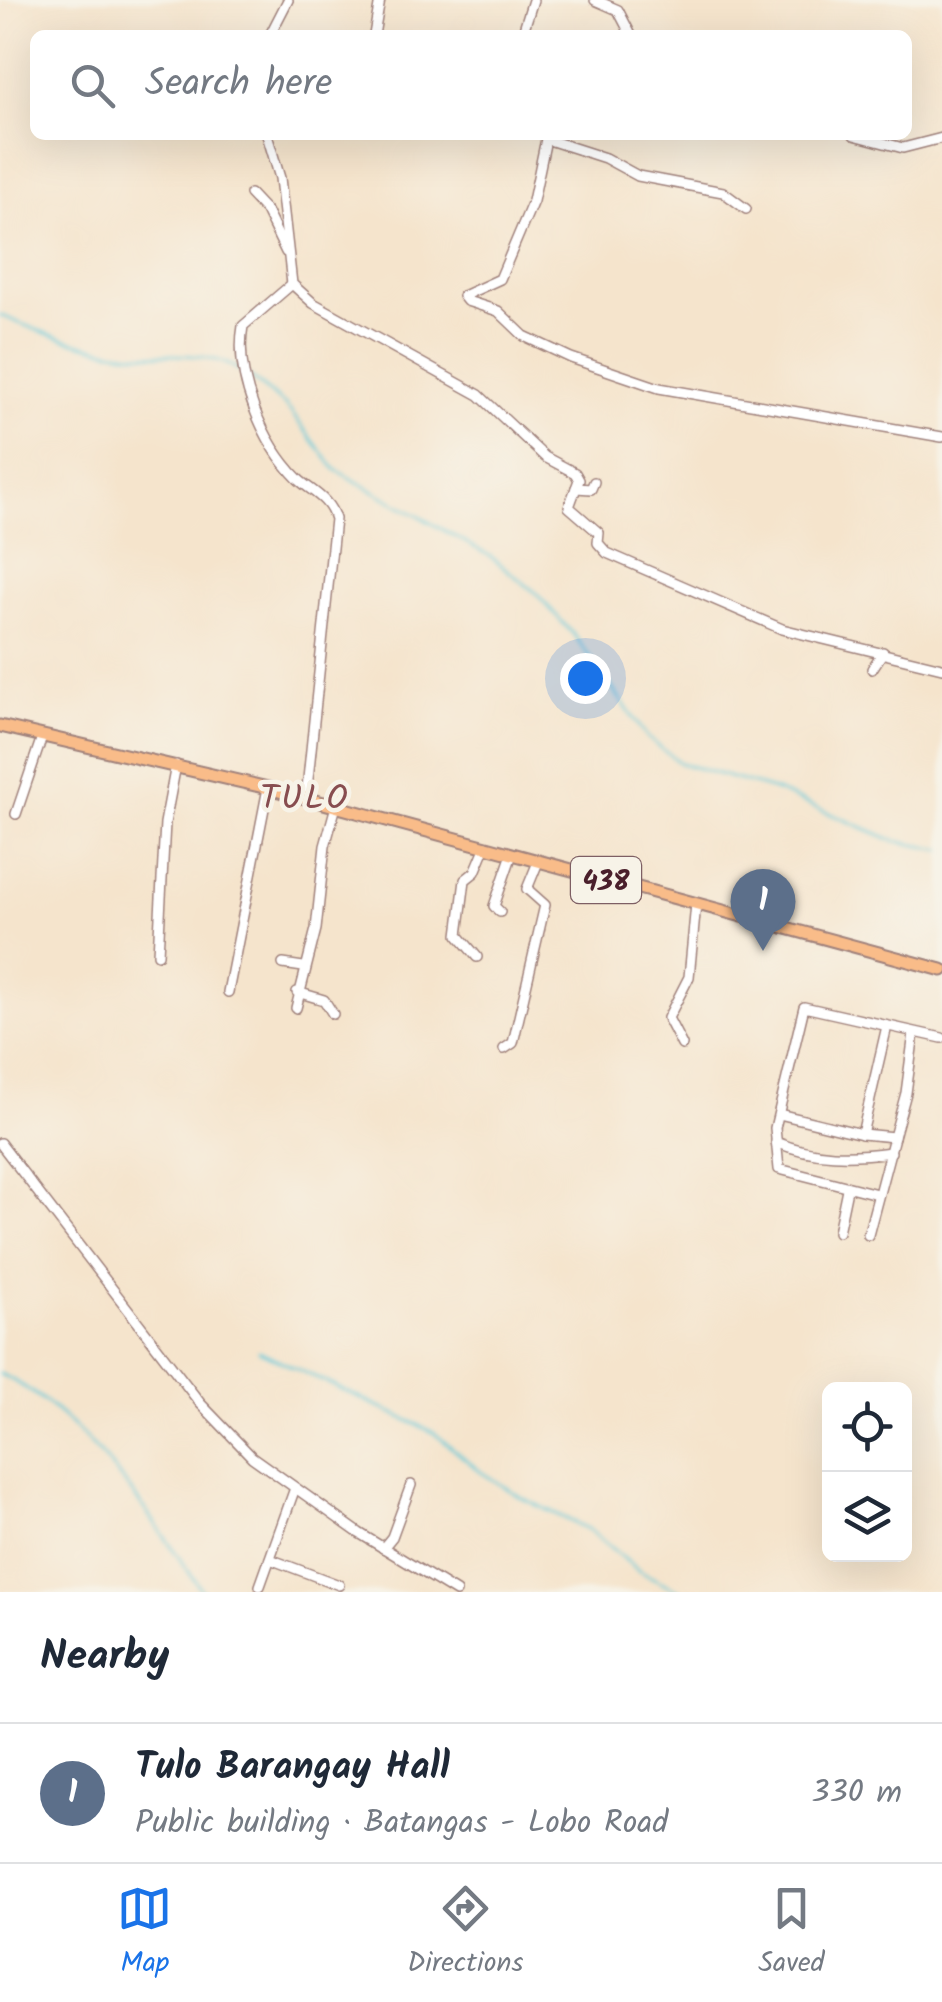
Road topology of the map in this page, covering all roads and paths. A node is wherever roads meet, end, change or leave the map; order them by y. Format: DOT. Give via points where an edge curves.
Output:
graph roads {
  1 [pos="288,0"];
  2 [pos="380,0"];
  3 [pos="533,0"];
  4 [pos="595,0"];
  5 [pos="273,30"];
  6 [pos="375,30"];
  7 [pos="524,30"];
  8 [pos="628,30"];
  9 [pos="942,138"];
  10 [pos="269,140"];
  11 [pos="544,140"];
  12 [pos="554,140"];
  13 [pos="876,140"];
  14 [pos="250,194"];
  15 [pos="746,209"];
  16 [pos="288,254"];
  17 [pos="292,284"];
  18 [pos="942,437"];
  19 [pos="594,482"];
  20 [pos="576,488"];
  21 [pos="883,652"];
  22 [pos="942,668"];
  23 [pos="872,669"];
  24 [pos="0,726"];
  25 [pos="42,737"];
  26 [pos="176,765"];
  27 [pos="268,788"];
  28 [pos="306,798"];
  29 [pos="336,806"];
  30 [pos="16,814"];
  31 [pos="486,846"];
  32 [pos="512,854"];
  33 [pos="538,862"];
  34 [pos="696,904"];
  35 [pos="500,912"];
  36 [pos="158,954"];
  37 [pos="476,957"];
  38 [pos="283,964"];
  39 [pos="303,967"];
  40 [pos="942,970"];
  41 [pos="228,992"];
  42 [pos="297,992"];
  43 [pos="296,1008"];
  44 [pos="333,1014"];
  45 [pos="887,1026"];
  46 [pos="914,1033"];
  47 [pos="942,1038"];
  48 [pos="682,1045"];
  49 [pos="504,1050"];
  50 [pos="779,1114"];
  51 [pos="862,1134"];
  52 [pos="894,1137"];
  53 [pos="776,1142"];
  54 [pos="0,1144"];
  55 [pos="891,1152"];
  56 [pos="848,1189"];
  57 [pos="877,1194"];
  58 [pos="838,1232"];
  59 [pos="868,1235"];
  60 [pos="411,1485"];
  61 [pos="295,1488"];
  62 [pos="383,1548"];
  63 [pos="270,1559"];
  64 [pos="339,1585"];
  65 [pos="260,1586"];
  66 [pos="456,1592"];
  1 -- 5 [label="street"];
  2 -- 6 [label="street"];
  3 -- 7 [label="street"];
  4 -- 8 [label="street" via="618,10"];
  9 -- 13 [label="street" via="903,148"];
  10 -- 16 [label="street"];
  11 -- 18 [label="street" via="533,200 500,280 466,292 466,302 498,311 524,336 586,365 659,388"];
  12 -- 15 [label="street" via="638,176 723,192"];
  14 -- 16 [label="street"];
  16 -- 17 [label="street"];
  17 -- 20 [label="street" via="313,303 479,395 545,458 575,473"];
  17 -- 28 [label="street" via="244,326 240,355 262,429 335,519"];
  19 -- 20 [label="street" via="591,490"];
  20 -- 21 [label="street" via="569,507 599,533 607,552 782,629"];
  21 -- 22 [label="street"];
  21 -- 23 [label="street"];
  24 -- 25 [label="main road, 438"];
  25 -- 26 [label="main road, 438"];
  25 -- 30 [label="street"];
  26 -- 27 [label="main road, 438"];
  26 -- 36 [label="street" via="165,824"];
  27 -- 28 [label="main road, 438"];
  27 -- 41 [label="street"];
  28 -- 29 [label="main road, 438"];
  29 -- 31 [label="main road, 438"];
  29 -- 39 [label="street"];
  31 -- 32 [label="main road, 438"];
  31 -- 37 [label="street" via="465,880 458,935"];
  32 -- 33 [label="main road, 438"];
  32 -- 35 [label="street" via="494,906"];
  33 -- 34 [label="main road, 438"];
  33 -- 49 [label="street" via="527,889 545,905 513,1044"];
  34 -- 40 [label="main road, 438"];
  34 -- 48 [label="street" via="689,977 668,1018"];
  38 -- 39 [label="street"];
  39 -- 42 [label="street"];
  42 -- 43 [label="street"];
  42 -- 44 [label="street" via="324,1000"];
  45 -- 46 [label="street"];
  45 -- 50 [label="street" via="806,1005"];
  45 -- 51 [label="street"];
  46 -- 47 [label="street"];
  46 -- 52 [label="street"];
  50 -- 51 [label="street"];
  50 -- 53 [label="street"];
  51 -- 52 [label="street"];
  52 -- 55 [label="street"];
  53 -- 55 [label="street" via="852,1158"];
  53 -- 56 [label="street" via="782,1172"];
  54 -- 61 [label="street" via="200,1402 252,1457"];
  55 -- 57 [label="street"];
  56 -- 57 [label="street"];
  56 -- 58 [label="street"];
  57 -- 59 [label="street"];
  60 -- 62 [label="street"];
  61 -- 62 [label="street"];
  61 -- 63 [label="street"];
  62 -- 66 [label="street"];
  63 -- 64 [label="street"];
  63 -- 65 [label="street"];
}
